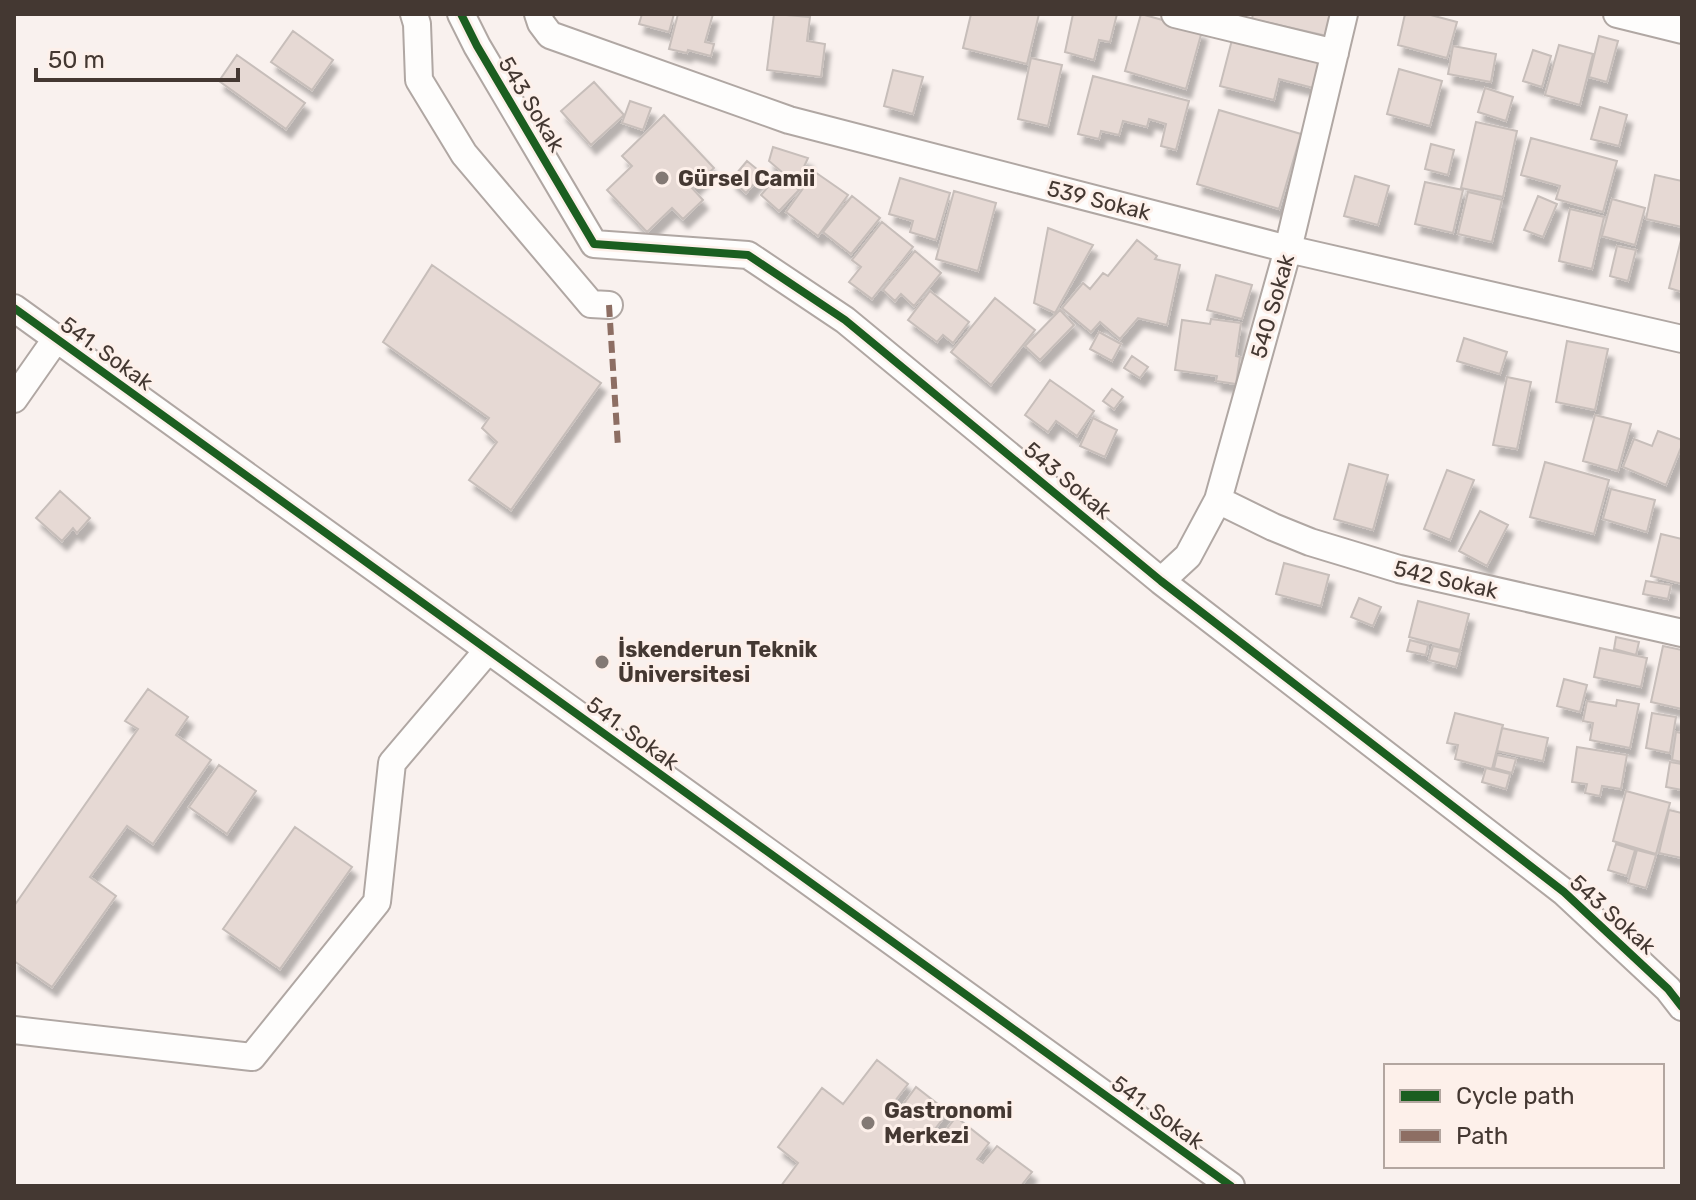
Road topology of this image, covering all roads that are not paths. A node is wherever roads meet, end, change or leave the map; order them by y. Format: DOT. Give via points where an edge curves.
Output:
graph roads {
  1 [pos="414,14"];
  2 [pos="461,14"];
  3 [pos="1175,14"];
  4 [pos="1344,14"];
  5 [pos="1617,14"];
  6 [pos="533,17"];
  7 [pos="1678,24"];
  8 [pos="1335,53"];
  9 [pos="1288,249"];
  10 [pos="609,305"];
  11 [pos="14,308"];
  12 [pos="56,339"];
  13 [pos="1682,339"];
  14 [pos="14,399"];
  15 [pos="1218,500"];
  16 [pos="1161,581"];
  17 [pos="1682,633"];
  18 [pos="488,650"];
  19 [pos="1677,991"];
  20 [pos="14,1030"];
  21 [pos="1231,1186"];
  1 -- 10 [label="street" via="419,80 464,154 591,304"];
  2 -- 16 [label="street, 543 Sokak" via="594,244 748,255 845,320"];
  3 -- 8 [label="street"];
  4 -- 8 [label="street, 540 Sokak"];
  5 -- 7 [label="street"];
  6 -- 9 [label="street, 539 Sokak" via="550,35 789,120"];
  8 -- 9 [label="street, 540 Sokak"];
  9 -- 13 [label="street, 539 Sokak"];
  9 -- 15 [label="street, 540 Sokak"];
  11 -- 12 [label="street, 541. Sokak"];
  12 -- 14 [label="street"];
  12 -- 18 [label="street, 541. Sokak"];
  15 -- 16 [label="street, 540 Sokak" via="1188,556"];
  15 -- 17 [label="street, 542 Sokak" via="1310,542 1399,569"];
  16 -- 19 [label="street, 543 Sokak" via="1564,892"];
  18 -- 20 [label="street" via="392,763 377,902 252,1057"];
  18 -- 21 [label="street, 541. Sokak"];
}
